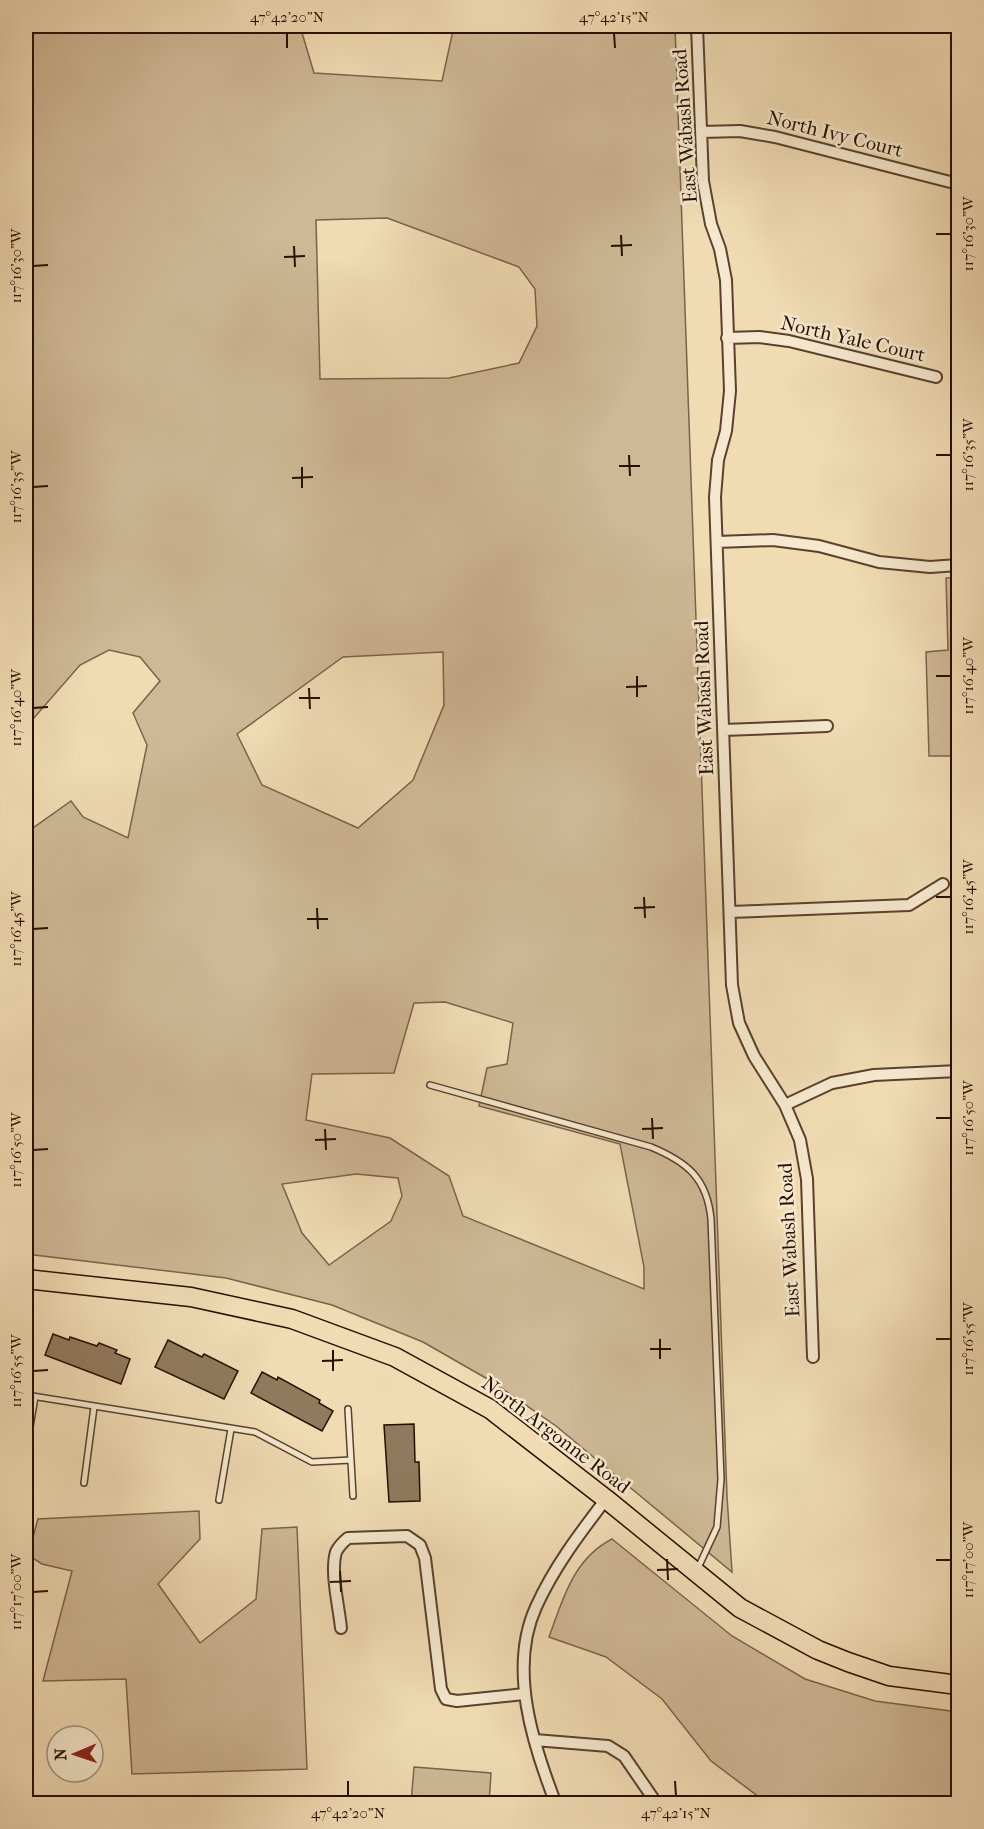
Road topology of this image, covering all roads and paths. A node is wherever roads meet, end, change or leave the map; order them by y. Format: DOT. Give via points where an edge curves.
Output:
graph roads {
  1 [pos="697,26"];
  2 [pos="701,132"];
  3 [pos="958,184"];
  4 [pos="727,338"];
  5 [pos="936,377"];
  6 [pos="717,542"];
  7 [pos="958,566"];
  8 [pos="827,726"];
  9 [pos="723,730"];
  10 [pos="943,884"];
  11 [pos="730,912"];
  12 [pos="958,1071"];
  13 [pos="430,1085"];
  14 [pos="785,1105"];
  15 [pos="26,1279"];
  16 [pos="813,1357"];
  17 [pos="26,1395"];
  18 [pos="35,1397"];
  19 [pos="94,1407"];
  20 [pos="348,1410"];
  21 [pos="231,1429"];
  22 [pos="26,1449"];
  23 [pos="351,1460"];
  24 [pos="84,1483"];
  25 [pos="353,1496"];
  26 [pos="606,1498"];
  27 [pos="219,1500"];
  28 [pos="696,1572"];
  29 [pos="341,1628"];
  30 [pos="958,1685"];
  31 [pos="524,1694"];
  32 [pos="534,1740"];
  33 [pos="556,1803"];
  34 [pos="657,1803"];
  1 -- 2 [label="street, East Wabash Road"];
  2 -- 3 [label="street, North Ivy Court" via="740,131 775,137"];
  2 -- 4 [label="street, East Wabash Road" via="703,181 726,280"];
  4 -- 5 [label="street, North Yale Court" via="789,341"];
  4 -- 6 [label="street, East Wabash Road" via="730,391 718,460"];
  6 -- 7 [label="street" via="773,540 819,546 879,562"];
  6 -- 9 [label="street, East Wabash Road"];
  8 -- 9 [label="street"];
  9 -- 11 [label="street, East Wabash Road"];
  10 -- 11 [label="street" via="909,905"];
  11 -- 14 [label="street, East Wabash Road" via="732,985 739,1023 754,1056"];
  12 -- 14 [label="street" via="874,1075 832,1083"];
  13 -- 28 [label="lane" via="651,1147 682,1163 702,1183 711,1219 721,1479 717,1527"];
  14 -- 16 [label="street, East Wabash Road" via="800,1140 807,1179"];
  15 -- 26 [label="main road, North Argonne Road" via="191,1297 292,1319 395,1357 490,1409"];
  17 -- 18 [label="lane"];
  18 -- 19 [label="lane"];
  18 -- 22 [label="lane"];
  19 -- 21 [label="lane"];
  19 -- 24 [label="lane"];
  20 -- 23 [label="lane"];
  21 -- 23 [label="lane" via="261,1435 312,1462"];
  21 -- 27 [label="lane"];
  23 -- 25 [label="lane"];
  26 -- 28 [label="main road, North Argonne Road"];
  26 -- 31 [label="street" via="562,1557 535,1609 525,1648"];
  28 -- 30 [label="main road, North Argonne Road" via="740,1608 818,1650 889,1676"];
  29 -- 31 [label="street" via="334,1565 340,1544 348,1538 407,1536 420,1545 425,1558 441,1689 446,1699"];
  31 -- 32 [label="street"];
  32 -- 33 [label="street"];
  32 -- 34 [label="street" via="608,1746 624,1756"];
}
